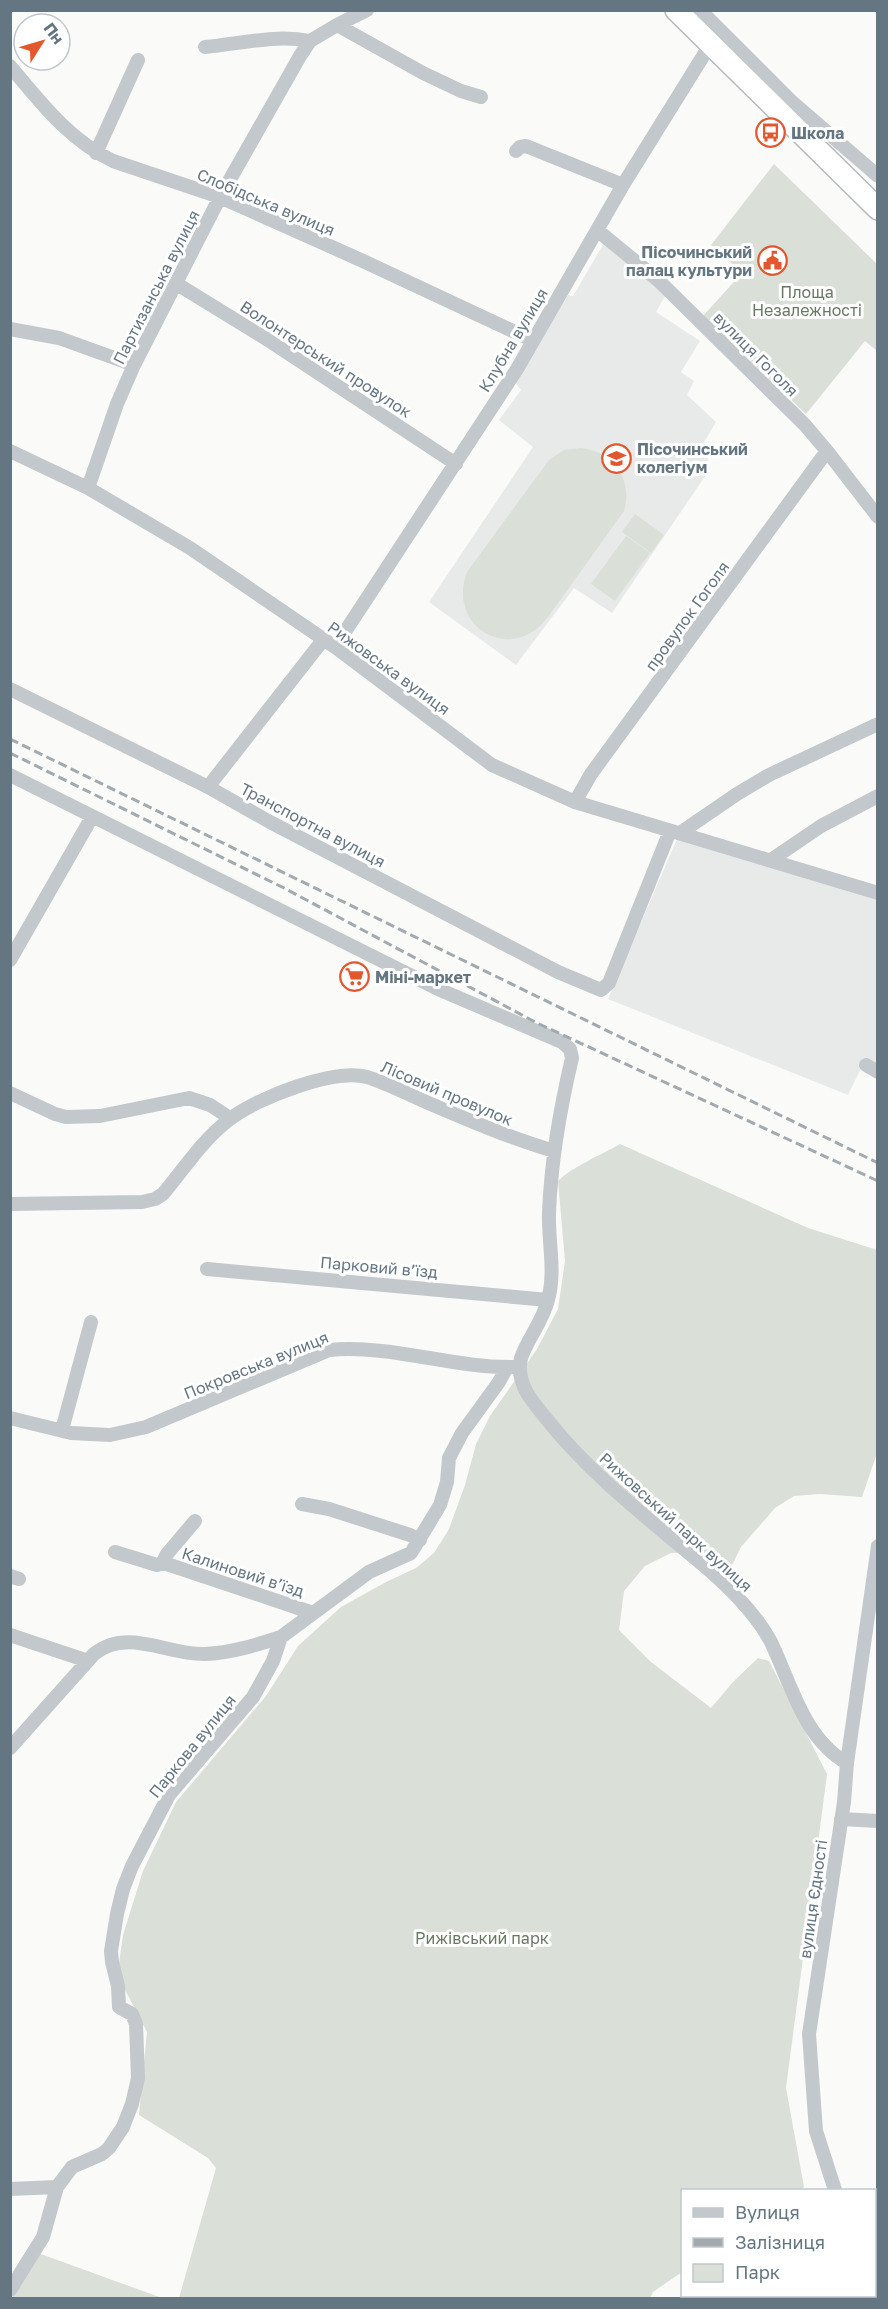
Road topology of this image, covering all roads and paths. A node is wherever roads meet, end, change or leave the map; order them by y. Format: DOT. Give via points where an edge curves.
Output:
graph roads {
  1 [pos="367,10"];
  2 [pos="676,10"];
  3 [pos="700,10"];
  4 [pos="337,25"];
  5 [pos="310,41"];
  6 [pos="710,45"];
  7 [pos="205,47"];
  8 [pos="138,60"];
  9 [pos="10,66"];
  10 [pos="481,97"];
  11 [pos="516,151"];
  12 [pos="96,153"];
  13 [pos="878,176"];
  14 [pos="623,185"];
  15 [pos="220,197"];
  16 [pos="878,209"];
  17 [pos="597,230"];
  18 [pos="177,284"];
  19 [pos="10,329"];
  20 [pos="532,340"];
  21 [pos="134,365"];
  22 [pos="10,451"];
  23 [pos="827,451"];
  24 [pos="456,464"];
  25 [pos="88,488"];
  26 [pos="878,517"];
  27 [pos="329,644"];
  28 [pos="10,688"];
  29 [pos="878,724"];
  30 [pos="10,775"];
  31 [pos="208,787"];
  32 [pos="878,796"];
  33 [pos="575,802"];
  34 [pos="92,817"];
  35 [pos="675,832"];
  36 [pos="771,860"];
  37 [pos="878,893"];
  38 [pos="10,960"];
  39 [pos="10,1093"];
  40 [pos="230,1118"];
  41 [pos="554,1151"];
  42 [pos="10,1204"];
  43 [pos="207,1269"];
  44 [pos="548,1300"];
  45 [pos="91,1323"];
  46 [pos="513,1366"];
  47 [pos="10,1418"];
  48 [pos="62,1430"];
  49 [pos="302,1504"];
  50 [pos="195,1521"];
  51 [pos="420,1540"];
  52 [pos="878,1546"];
  53 [pos="115,1552"];
  54 [pos="162,1563"];
  55 [pos="873,1610"];
  56 [pos="313,1613"];
  57 [pos="10,1635"];
  58 [pos="281,1637"];
  59 [pos="88,1661"];
  60 [pos="10,1748"];
  61 [pos="847,1762"];
  62 [pos="841,1819"];
  63 [pos="878,1821"];
  64 [pos="57,2187"];
  65 [pos="10,2189"];
  66 [pos="835,2189"];
  67 [pos="10,2290"];
  1 -- 4 [label="street, Партизанська вулиця"];
  2 -- 6 [label="highway"];
  3 -- 13 [label="street" via="790,101"];
  4 -- 5 [label="street, Партизанська вулиця"];
  4 -- 10 [label="street" via="461,91"];
  5 -- 7 [label="street" via="259,40"];
  5 -- 15 [label="street, Партизанська вулиця"];
  6 -- 14 [label="street, Клубна вулиця"];
  6 -- 16 [label="highway"];
  8 -- 12 [label="street"];
  9 -- 12 [label="street, Слобідська вулиця" via="70,134"];
  11 -- 14 [label="street" via="526,146"];
  12 -- 15 [label="street, Слобідська вулиця"];
  14 -- 17 [label="street, Клубна вулиця"];
  15 -- 18 [label="street, Партизанська вулиця"];
  15 -- 20 [label="street, Слобідська вулиця"];
  17 -- 20 [label="street, Клубна вулиця"];
  17 -- 23 [label="street, вулиця Гоголя" via="658,280"];
  18 -- 21 [label="street, Партизанська вулиця"];
  18 -- 24 [label="street, Волонтерський провулок"];
  19 -- 21 [label="street" via="58,338"];
  20 -- 24 [label="street, Клубна вулиця"];
  21 -- 25 [label="street, Партизанська вулиця"];
  22 -- 25 [label="street, Рижовська вулиця"];
  23 -- 26 [label="street, вулиця Гоголя"];
  23 -- 33 [label="street, провулок Гоголя" via="591,774"];
  24 -- 27 [label="street, Клубна вулиця"];
  25 -- 27 [label="street, Рижовська вулиця" via="190,548"];
  27 -- 31 [label="street, Клубна вулиця"];
  27 -- 33 [label="street, Рижовська вулиця" via="492,765"];
  28 -- 31 [label="street, Транспортна вулиця"];
  29 -- 35 [label="street" via="769,775"];
  30 -- 34 [label="street"];
  31 -- 35 [label="street, Транспортна вулиця" via="558,972 601,990 609,983"];
  32 -- 36 [label="street" via="821,826"];
  33 -- 35 [label="street, Рижовська вулиця"];
  34 -- 38 [label="street"];
  34 -- 41 [label="street" via="438,989 562,1042 570,1049 572,1058"];
  35 -- 36 [label="street, Рижовська вулиця"];
  36 -- 37 [label="street, Рижовська вулиця"];
  39 -- 40 [label="street" via="66,1117 100,1116 189,1098"];
  40 -- 41 [label="street, Лісовий провулок" via="296,1087 337,1077 365,1077 507,1136"];
  40 -- 42 [label="street, Лісовий провулок" via="155,1199"];
  41 -- 44 [label="street" via="549,1223 552,1280"];
  43 -- 44 [label="street, Парковий в’їзд"];
  44 -- 46 [label="street"];
  45 -- 48 [label="street"];
  46 -- 48 [label="street, Покровська вулиця" via="356,1347 329,1350 146,1428 110,1435"];
  46 -- 51 [label="street" via="462,1433 449,1458 440,1505"];
  46 -- 61 [label="street, Рижовський парк вулиця" via="527,1392 604,1482 721,1580 751,1612 771,1642 791,1689 822,1744"];
  47 -- 48 [label="street, Покровська вулиця"];
  49 -- 51 [label="street" via="329,1509"];
  50 -- 54 [label="street, Калиновий в’їзд"];
  51 -- 56 [label="street" via="411,1553 369,1572"];
  52 -- 55 [label="street, вулиця Єдності"];
  53 -- 54 [label="street, Калиновий в’їзд" via="157,1565"];
  54 -- 56 [label="street, Калиновий в’їзд"];
  55 -- 61 [label="street, вулиця Єдності"];
  56 -- 58 [label="street"];
  57 -- 59 [label="street"];
  58 -- 59 [label="street" via="251,1647 203,1654 123,1641 107,1645"];
  58 -- 64 [label="street, Паркова вулиця" via="253,1697 157,1814 123,1889 113,1934 112,1962 119,2007 132,2014 136,2024 138,2078 132,2104 116,2139 102,2154 72,2167"];
  59 -- 60 [label="street"];
  61 -- 62 [label="street, вулиця Єдності"];
  62 -- 63 [label="street"];
  62 -- 66 [label="street, вулиця Єдності" via="809,2034 816,2131"];
  64 -- 65 [label="street"];
  64 -- 67 [label="street" via="43,2237"];
}
